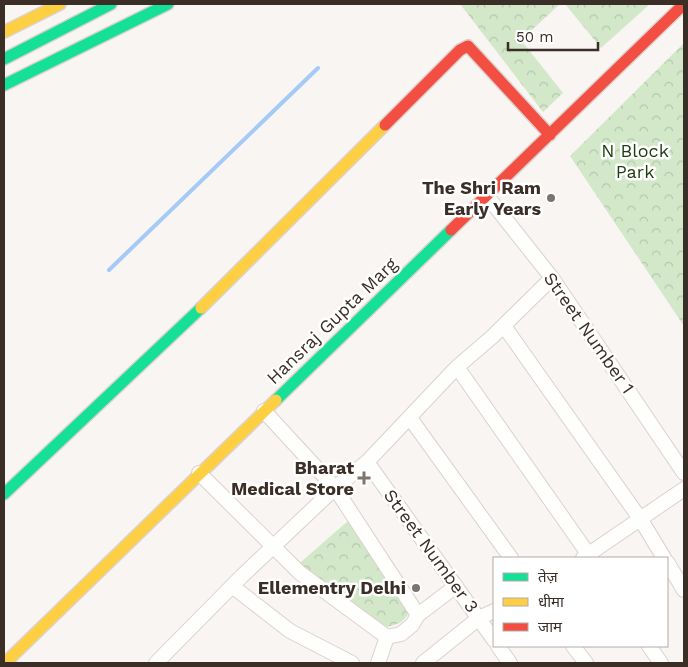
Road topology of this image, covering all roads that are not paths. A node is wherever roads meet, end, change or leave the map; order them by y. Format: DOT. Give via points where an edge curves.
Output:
graph roads {
  1 [pos="60,4"];
  2 [pos="111,4"];
  3 [pos="168,4"];
  4 [pos="684,4"];
  5 [pos="4,32"];
  6 [pos="4,59"];
  7 [pos="4,86"];
  8 [pos="550,135"];
  9 [pos="487,196"];
  10 [pos="552,278"];
  11 [pos="504,326"];
  12 [pos="457,367"];
  13 [pos="264,411"];
  14 [pos="410,418"];
  15 [pos="367,462"];
  16 [pos="199,473"];
  17 [pos="684,473"];
  18 [pos="335,488"];
  19 [pos="684,489"];
  20 [pos="4,494"];
  21 [pos="641,520"];
  22 [pos="273,547"];
  23 [pos="510,557"];
  24 [pos="588,557"];
  25 [pos="663,557"];
  26 [pos="668,564"];
  27 [pos="232,586"];
  28 [pos="456,586"];
  29 [pos="684,590"];
  30 [pos="493,611"];
  31 [pos="418,615"];
  32 [pos="479,618"];
  33 [pos="387,637"];
  34 [pos="493,639"];
  35 [pos="499,647"];
  36 [pos="574,647"];
  37 [pos="650,647"];
  38 [pos="5,663"];
  39 [pos="156,663"];
  40 [pos="352,663"];
  41 [pos="378,663"];
  42 [pos="423,663"];
  43 [pos="510,663"];
  44 [pos="586,663"];
  45 [pos="661,663"];
  1 -- 5 [label="street"];
  2 -- 6 [label="street"];
  3 -- 7 [label="street"];
  4 -- 8 [label="street, Hansraj Gupta Marg"];
  8 -- 9 [label="street, Hansraj Gupta Marg"];
  8 -- 20 [label="street" via="473,49 468,46 460,50 234,276"];
  9 -- 10 [label="street, Street Number 1"];
  9 -- 13 [label="street, Hansraj Gupta Marg"];
  10 -- 11 [label="street"];
  10 -- 17 [label="street, Street Number 1"];
  11 -- 12 [label="street"];
  11 -- 21 [label="street"];
  12 -- 14 [label="street"];
  12 -- 24 [label="street"];
  13 -- 16 [label="street, Hansraj Gupta Marg"];
  13 -- 18 [label="street"];
  14 -- 15 [label="street"];
  14 -- 23 [label="street"];
  15 -- 18 [label="street"];
  15 -- 28 [label="street, Street Number 3"];
  16 -- 22 [label="street"];
  16 -- 38 [label="street, Hansraj Gupta Marg"];
  18 -- 22 [label="street"];
  18 -- 31 [label="street"];
  19 -- 21 [label="street"];
  21 -- 24 [label="street"];
  21 -- 25 [label="street"];
  22 -- 27 [label="street"];
  22 -- 33 [label="street" via="300,573"];
  26 -- 29 [label="street"];
  27 -- 39 [label="street"];
  27 -- 40 [label="street" via="290,631"];
  28 -- 31 [label="street"];
  28 -- 32 [label="street, Street Number 3"];
  30 -- 32 [label="street"];
  31 -- 33 [label="street" via="401,634"];
  32 -- 34 [label="street, Street Number 3"];
  32 -- 42 [label="street"];
  33 -- 41 [label="street"];
  35 -- 43 [label="street"];
  36 -- 44 [label="street"];
  37 -- 45 [label="street"];
}
